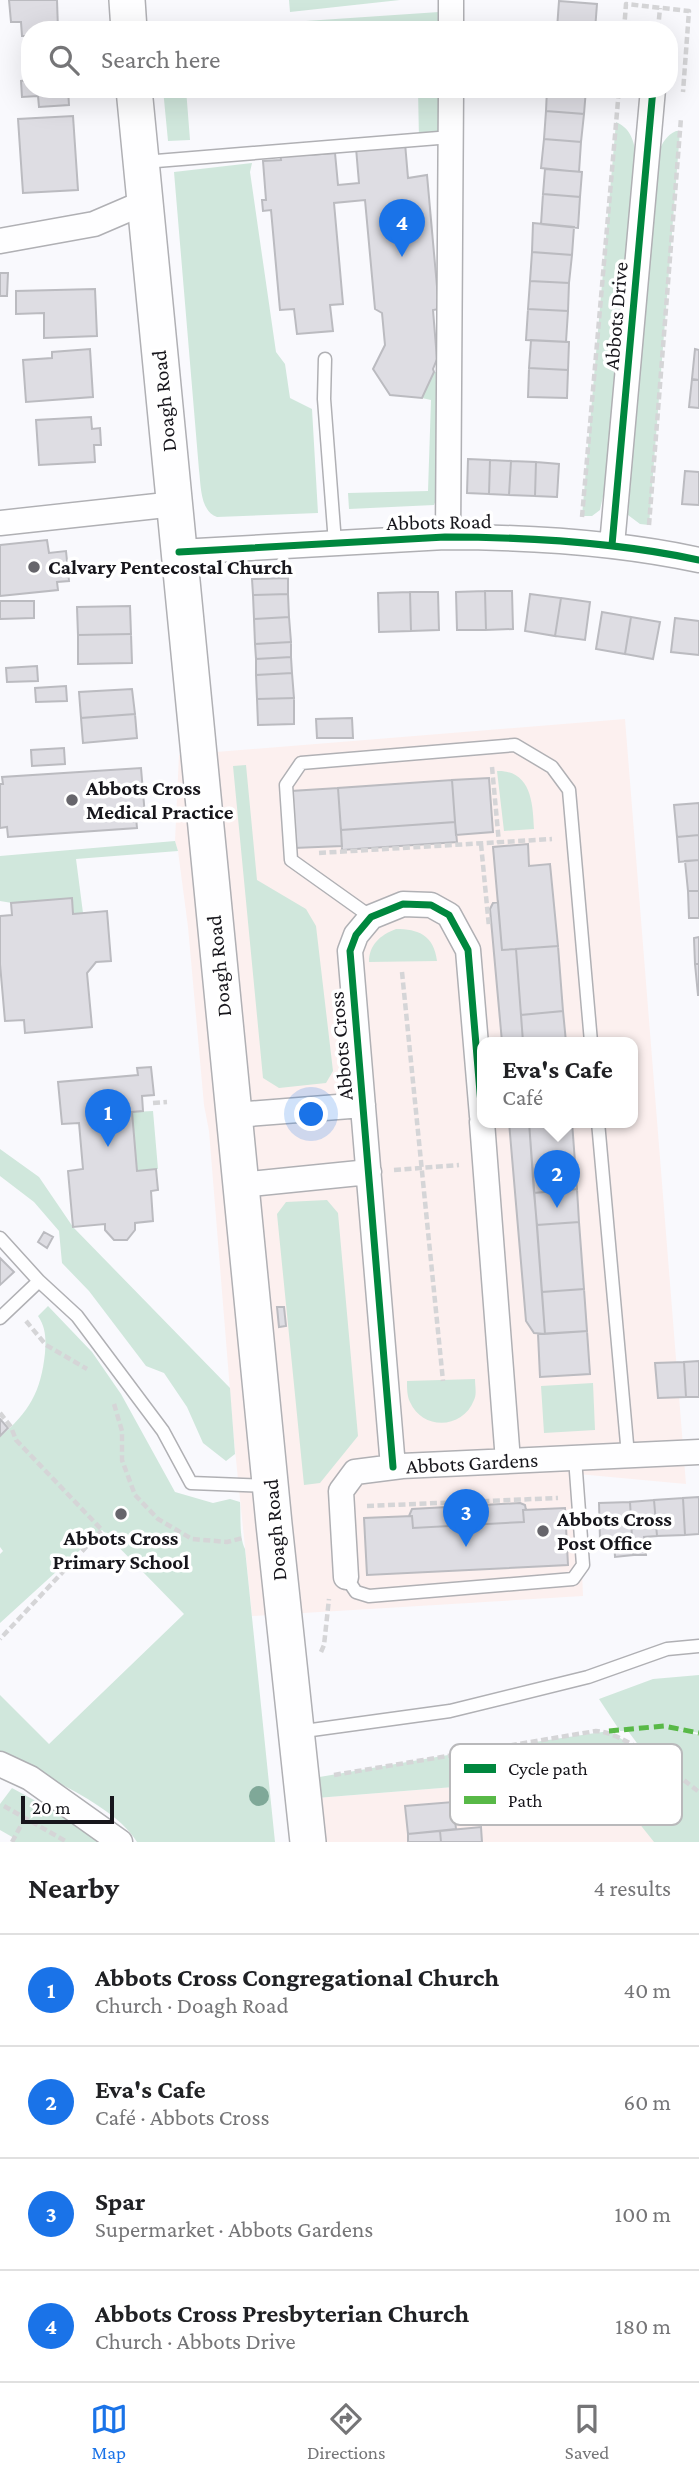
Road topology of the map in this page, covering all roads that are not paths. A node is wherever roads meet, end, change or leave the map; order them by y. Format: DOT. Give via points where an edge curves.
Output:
graph roads {
  1 [pos="127,0"];
  2 [pos="452,0"];
  3 [pos="128,21"];
  4 [pos="451,21"];
  5 [pos="135,98"];
  6 [pos="451,98"];
  7 [pos="652,98"];
  8 [pos="451,137"];
  9 [pos="140,162"];
  10 [pos="144,202"];
  11 [pos="0,241"];
  12 [pos="325,359"];
  13 [pos="175,504"];
  14 [pos="0,523"];
  15 [pos="449,537"];
  16 [pos="335,543"];
  17 [pos="612,545"];
  18 [pos="179,552"];
  19 [pos="699,560"];
  20 [pos="371,917"];
  21 [pos="591,1037"];
  22 [pos="477,1057"];
  23 [pos="363,1105"];
  24 [pos="235,1115"];
  25 [pos="483,1128"];
  26 [pos="599,1128"];
  27 [pos="369,1172"];
  28 [pos="241,1185"];
  29 [pos="0,1238"];
  30 [pos="39,1281"];
  31 [pos="0,1318"];
  32 [pos="699,1451"];
  33 [pos="628,1455"];
  34 [pos="575,1458"];
  35 [pos="508,1461"];
  36 [pos="393,1467"];
  37 [pos="271,1486"];
  38 [pos="346,1577"];
  39 [pos="699,1646"];
  40 [pos="297,1732"];
  41 [pos="0,1763"];
  42 [pos="120,1842"];
  43 [pos="308,1842"];
  1 -- 3 [label="main road"];
  2 -- 4 [label="street"];
  5 -- 9 [label="main road, Doagh Road"];
  6 -- 8 [label="street"];
  7 -- 17 [label="street, Abbots Drive"];
  8 -- 9 [label="lane"];
  8 -- 15 [label="street"];
  9 -- 10 [label="main road, Doagh Road"];
  10 -- 11 [label="street" via="94,225"];
  10 -- 13 [label="main road, Doagh Road"];
  12 -- 16 [label="lane"];
  13 -- 14 [label="street"];
  13 -- 18 [label="main road, Doagh Road"];
  15 -- 16 [label="street, Abbots Road"];
  15 -- 17 [label="street, Abbots Road"];
  16 -- 18 [label="street, Abbots Road"];
  17 -- 19 [label="street, Abbots Road"];
  18 -- 24 [label="main road, Doagh Road"];
  20 -- 21 [label="lane" via="291,860 286,785 301,763 515,746 552,767 569,790"];
  20 -- 22 [label="street" via="404,904 431,905 449,915 468,950"];
  20 -- 23 [label="street, Abbots Cross" via="350,951"];
  23 -- 24 [label="street"];
  23 -- 27 [label="street, Abbots Cross"];
  24 -- 28 [label="main road, Doagh Road"];
  25 -- 35 [label="street"];
  26 -- 33 [label="lane"];
  27 -- 28 [label="street"];
  27 -- 36 [label="street, Abbots Cross"];
  28 -- 37 [label="main road, Doagh Road"];
  29 -- 30 [label="lane"];
  30 -- 31 [label="lane"];
  30 -- 37 [label="lane" via="77,1315 163,1431 191,1483"];
  32 -- 33 [label="street, Abbots Gardens"];
  33 -- 34 [label="street, Abbots Gardens"];
  34 -- 35 [label="street, Abbots Gardens"];
  34 -- 38 [label="lane" via="583,1565 573,1579 369,1596 356,1592"];
  35 -- 36 [label="street, Abbots Gardens"];
  36 -- 38 [label="street, Abbots Gardens" via="355,1472 341,1491"];
  37 -- 40 [label="main road, Doagh Road"];
  39 -- 40 [label="lane" via="667,1649 588,1677 450,1711"];
  40 -- 43 [label="main road, Doagh Road"];
  41 -- 42 [label="street" via="30,1778"];
}
